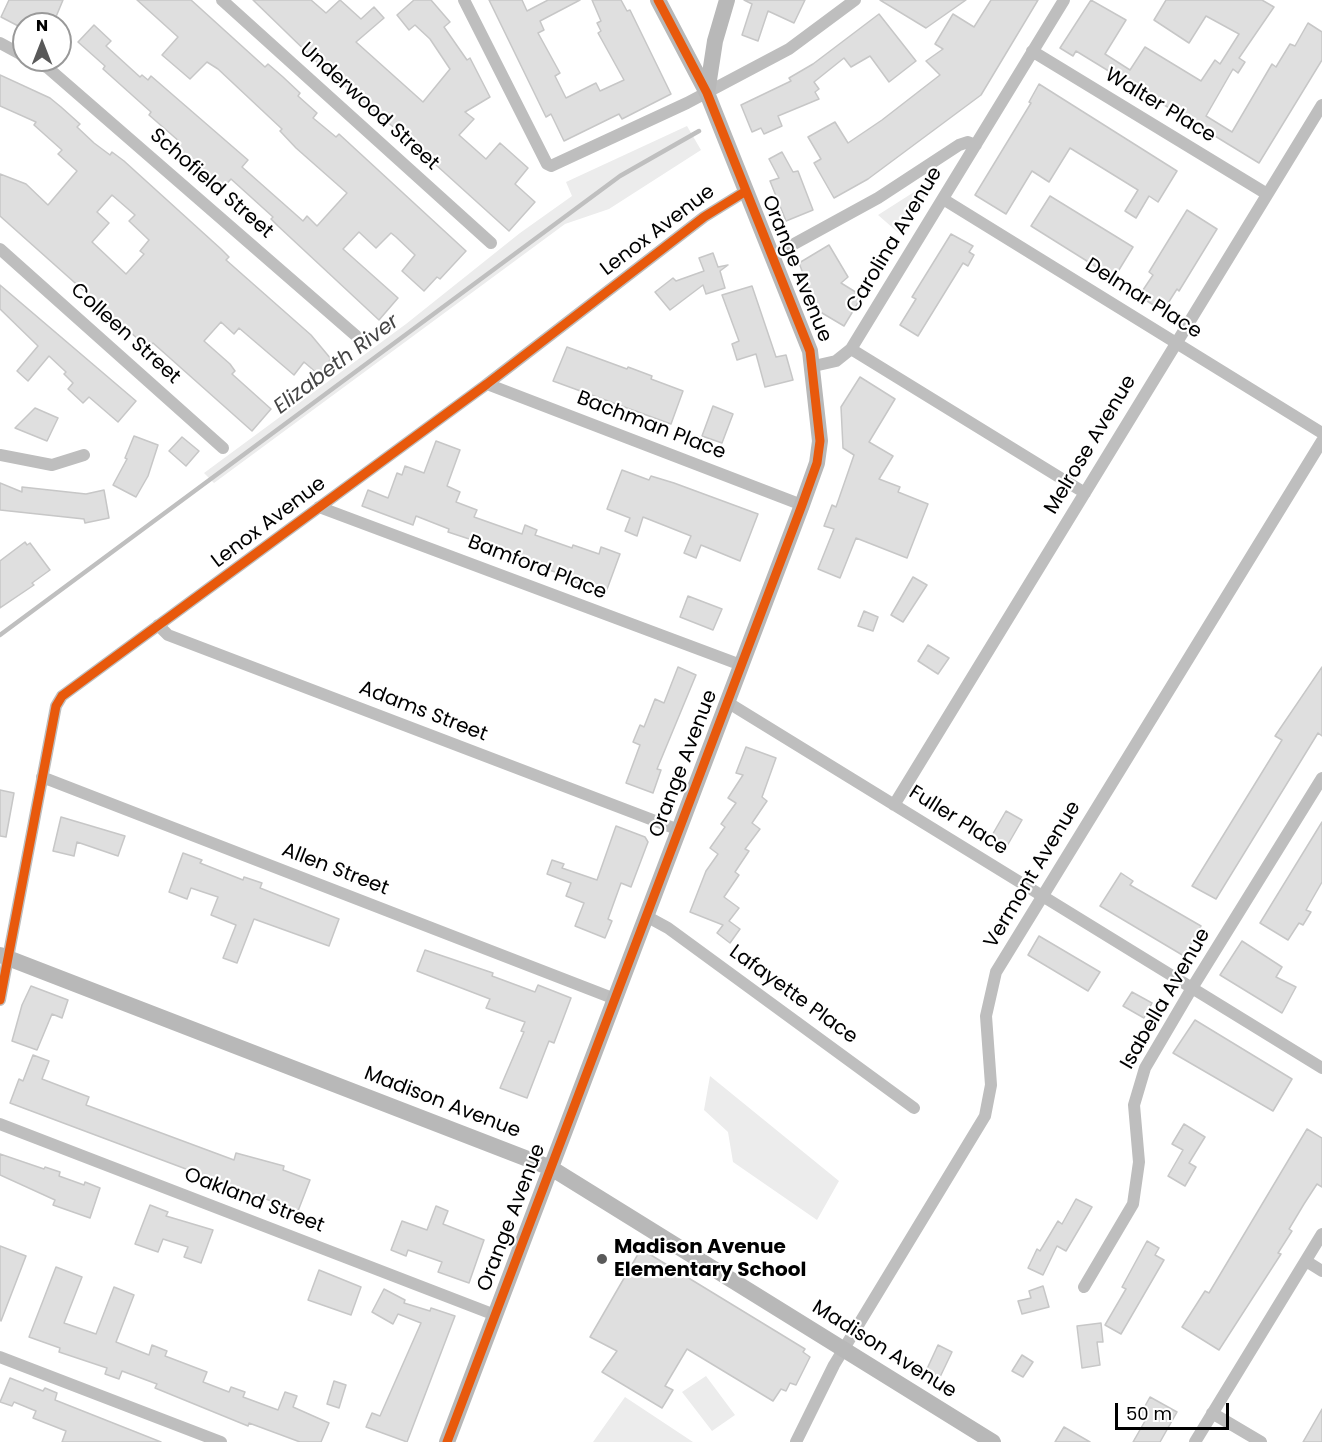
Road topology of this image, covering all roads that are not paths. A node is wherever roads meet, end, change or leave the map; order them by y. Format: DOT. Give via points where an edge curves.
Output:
graph roads {
  1 [pos="222,0"];
  2 [pos="464,0"];
  3 [pos="658,0"];
  4 [pos="727,0"];
  5 [pos="855,0"];
  6 [pos="1064,0"];
  7 [pos="1032,51"];
  8 [pos="53,72"];
  9 [pos="706,93"];
  10 [pos="1322,105"];
  11 [pos="976,145"];
  12 [pos="746,191"];
  13 [pos="1267,194"];
  14 [pos="943,199"];
  15 [pos="491,243"];
  16 [pos="0,249"];
  17 [pos="772,256"];
  18 [pos="362,341"];
  19 [pos="1177,343"];
  20 [pos="851,349"];
  21 [pos="814,366"];
  22 [pos="487,384"];
  23 [pos="1322,433"];
  24 [pos="1322,441"];
  25 [pos="223,448"];
  26 [pos="0,455"];
  27 [pos="84,455"];
  28 [pos="1085,492"];
  29 [pos="802,505"];
  30 [pos="319,507"];
  31 [pos="158,625"];
  32 [pos="741,666"];
  33 [pos="727,702"];
  34 [pos="42,777"];
  35 [pos="1322,778"];
  36 [pos="894,805"];
  37 [pos="678,830"];
  38 [pos="1042,896"];
  39 [pos="646,916"];
  40 [pos="4,957"];
  41 [pos="1192,988"];
  42 [pos="615,999"];
  43 [pos="0,1000"];
  44 [pos="1322,1068"];
  45 [pos="914,1108"];
  46 [pos="0,1124"];
  47 [pos="551,1168"];
  48 [pos="1322,1234"];
  49 [pos="1306,1261"];
  50 [pos="1322,1271"];
  51 [pos="1084,1287"];
  52 [pos="495,1315"];
  53 [pos="843,1350"];
  54 [pos="0,1357"];
  55 [pos="1212,1413"];
  56 [pos="221,1442"];
  57 [pos="447,1442"];
  58 [pos="796,1442"];
  59 [pos="993,1442"];
  60 [pos="1195,1442"];
  61 [pos="1261,1442"];
  1 -- 15 [label="street, Underwood Street"];
  2 -- 9 [label="street" via="551,166"];
  3 -- 9 [label="street, Orange Avenue"];
  4 -- 9 [label="street" via="713,48"];
  5 -- 9 [label="street" via="789,49"];
  6 -- 7 [label="street, Carolina Avenue"];
  7 -- 11 [label="street, Carolina Avenue"];
  7 -- 13 [label="street, Walter Place"];
  8 -- 18 [label="street, Schofield Street"];
  9 -- 12 [label="street, Orange Avenue"];
  10 -- 13 [label="street, Melrose Avenue"];
  11 -- 14 [label="street, Carolina Avenue"];
  11 -- 17 [label="street, Carolina Avenue" via="963,142 879,198"];
  12 -- 17 [label="street, Orange Avenue"];
  12 -- 22 [label="street, Lenox Avenue" via="704,218"];
  13 -- 19 [label="street, Melrose Avenue"];
  14 -- 19 [label="street, Delmar Place"];
  14 -- 20 [label="street, Carolina Avenue"];
  16 -- 25 [label="street, Colleen Street"];
  17 -- 21 [label="street, Orange Avenue"];
  19 -- 23 [label="street, Delmar Place"];
  19 -- 28 [label="street, Melrose Avenue"];
  20 -- 21 [label="street, Carolina Avenue" via="836,361"];
  20 -- 28 [label="street"];
  21 -- 29 [label="street, Orange Avenue" via="819,452"];
  22 -- 29 [label="street, Bachman Place"];
  22 -- 30 [label="street, Lenox Avenue"];
  24 -- 38 [label="street, Vermont Avenue"];
  26 -- 27 [label="street" via="52,465"];
  28 -- 36 [label="street, Melrose Avenue"];
  29 -- 32 [label="street, Orange Avenue"];
  30 -- 31 [label="street, Lenox Avenue"];
  30 -- 32 [label="street, Bamford Place"];
  31 -- 34 [label="street, Lenox Avenue" via="58,701"];
  31 -- 37 [label="street, Adams Street" via="168,635"];
  32 -- 33 [label="street, Orange Avenue"];
  33 -- 36 [label="street, Fuller Place"];
  33 -- 37 [label="street, Orange Avenue"];
  34 -- 40 [label="street, Lenox Avenue"];
  34 -- 42 [label="street, Allen Street"];
  35 -- 41 [label="street, Isabella Avenue"];
  36 -- 38 [label="street, Fuller Place"];
  37 -- 39 [label="street, Orange Avenue"];
  38 -- 41 [label="street, Fuller Place"];
  38 -- 53 [label="street, Vermont Avenue" via="996,972 989,998 986,1016 991,1085 985,1116"];
  39 -- 42 [label="street, Orange Avenue"];
  39 -- 45 [label="street, Lafayette Place" via="668,928"];
  40 -- 43 [label="street, Lenox Avenue"];
  40 -- 47 [label="street, Madison Avenue"];
  41 -- 44 [label="street, Fuller Place"];
  41 -- 51 [label="street, Isabella Avenue" via="1154,1051 1138,1088 1134,1119 1139,1176 1133,1204"];
  42 -- 47 [label="street, Orange Avenue"];
  46 -- 52 [label="street, Oakland Street"];
  47 -- 52 [label="street, Orange Avenue"];
  47 -- 53 [label="street, Madison Avenue"];
  48 -- 49 [label="street"];
  49 -- 50 [label="street"];
  49 -- 55 [label="street"];
  52 -- 57 [label="street, Orange Avenue"];
  53 -- 58 [label="street, Vermont Avenue"];
  53 -- 59 [label="street, Madison Avenue"];
  54 -- 56 [label="street"];
  55 -- 60 [label="street"];
  55 -- 61 [label="street"];
}
